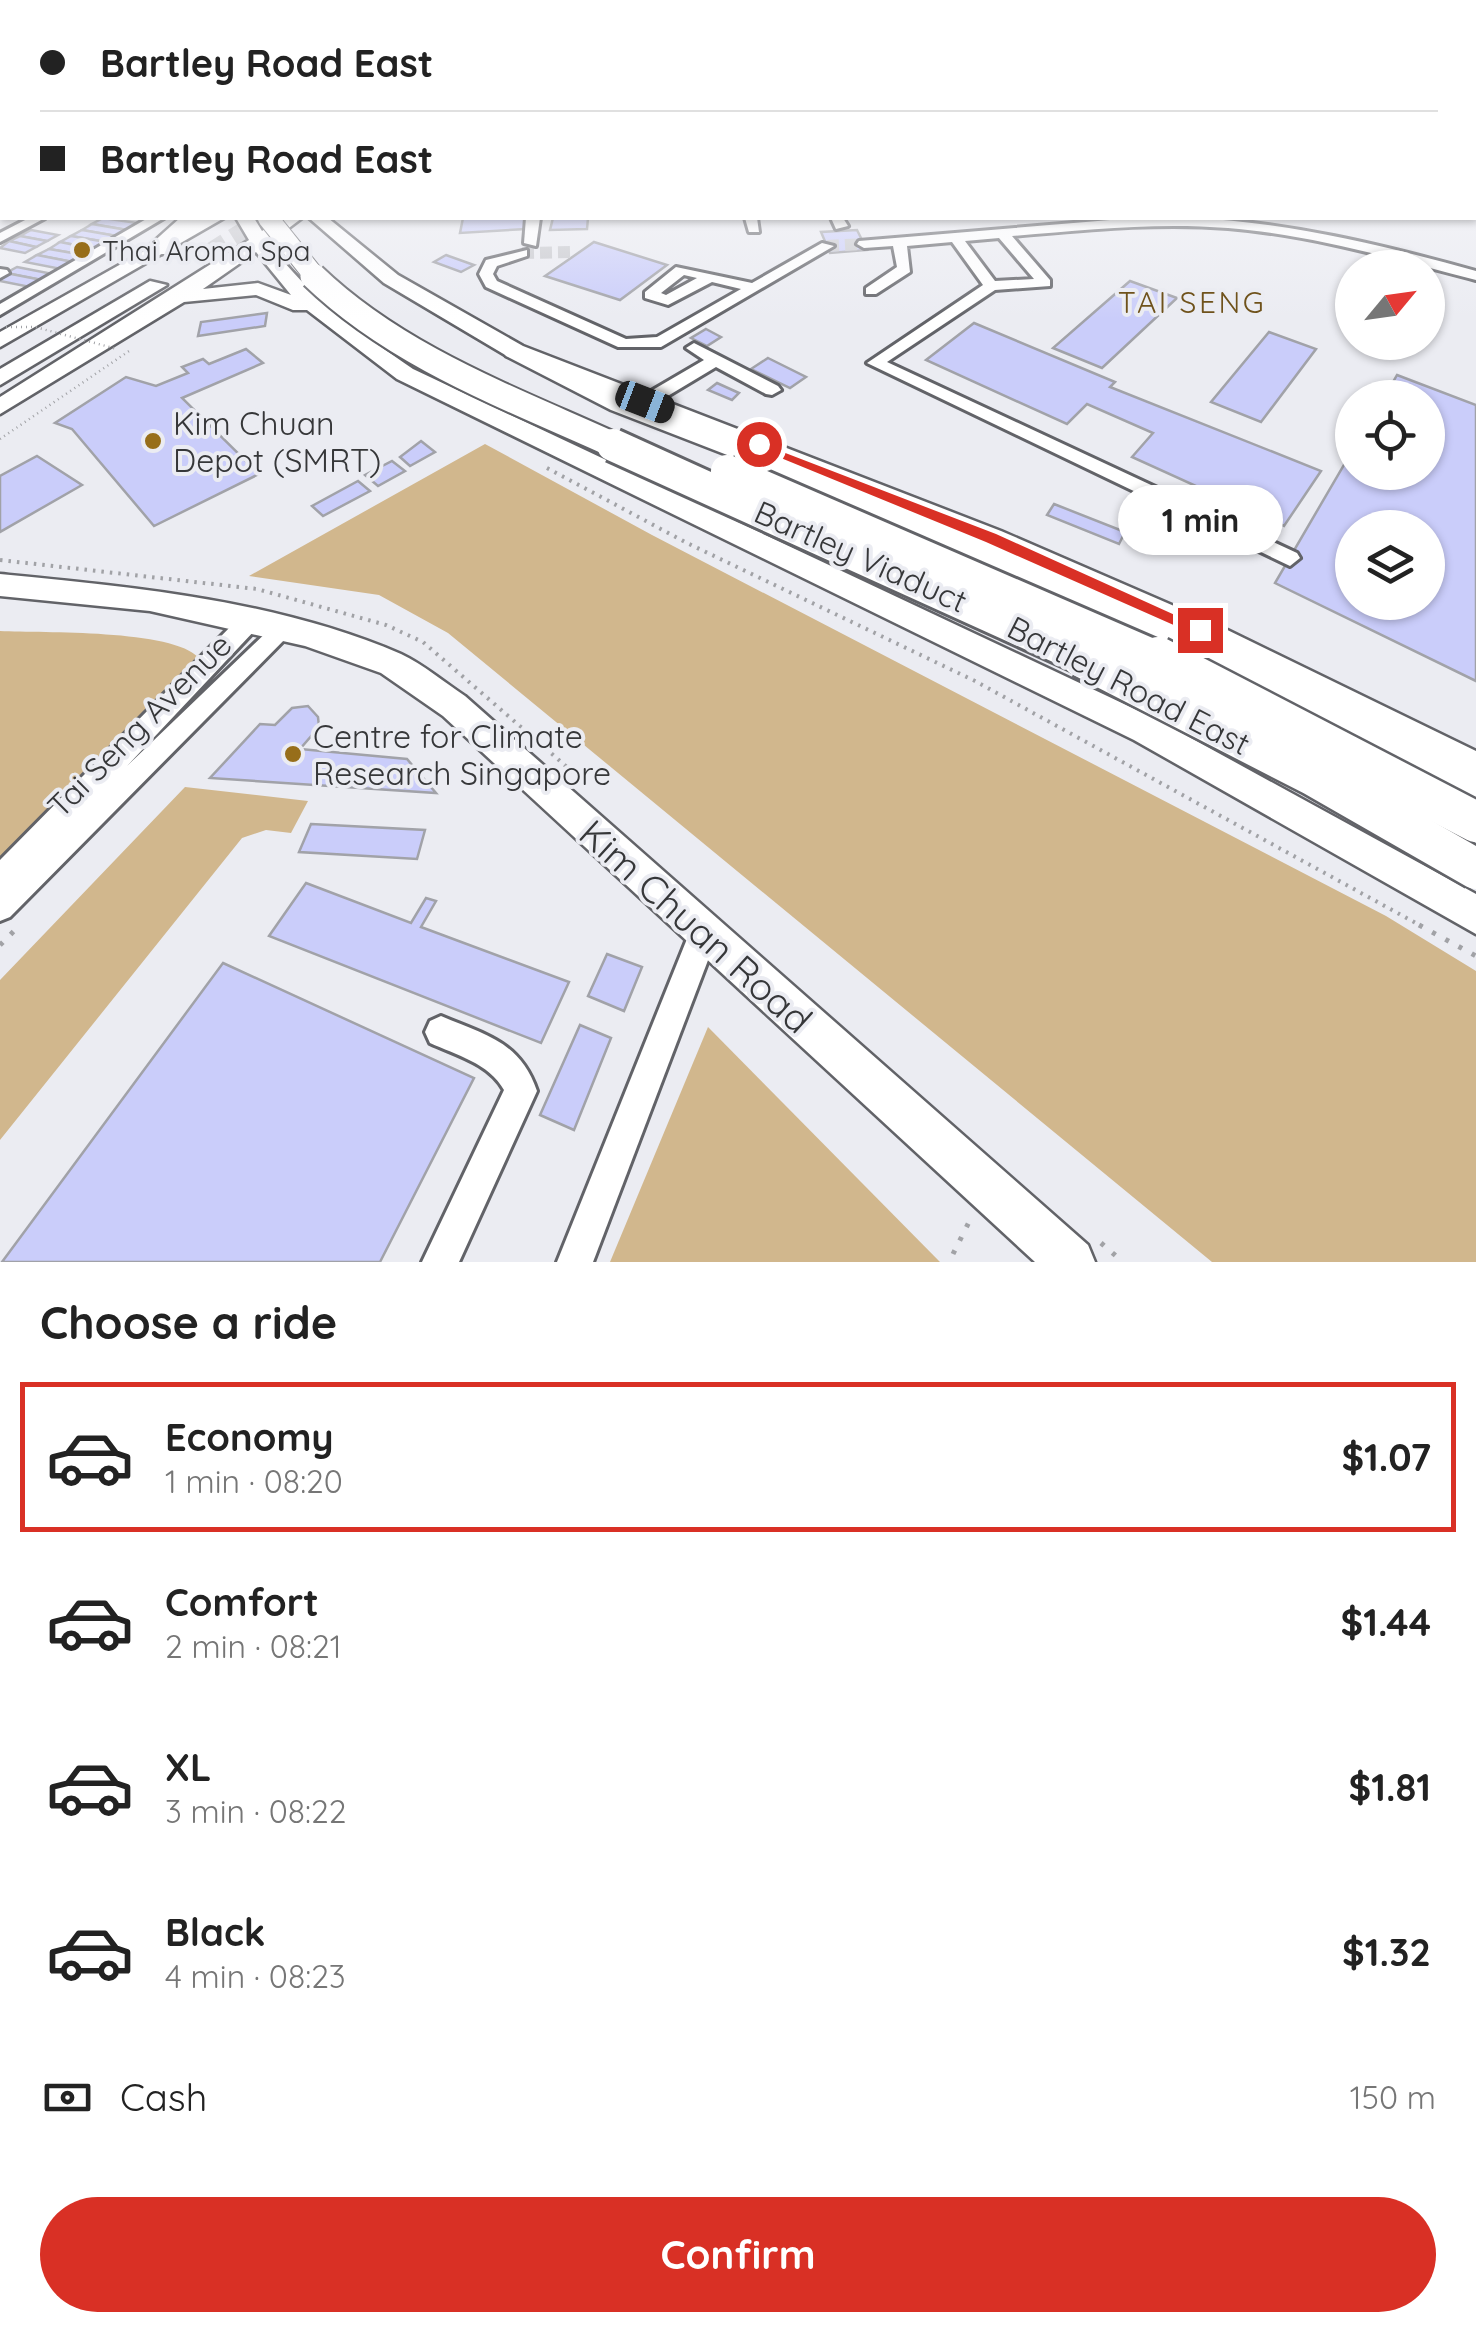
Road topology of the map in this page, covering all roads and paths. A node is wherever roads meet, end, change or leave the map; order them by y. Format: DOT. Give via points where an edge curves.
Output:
graph roads {
  1 [pos="0,220"];
  2 [pos="34,220"];
  3 [pos="154,220"];
  4 [pos="190,220"];
  5 [pos="211,220"];
  6 [pos="290,220"];
  7 [pos="297,220"];
  8 [pos="320,220"];
  9 [pos="341,220"];
  10 [pos="533,220"];
  11 [pos="1107,220"];
  12 [pos="1229,220"];
  13 [pos="24,225"];
  14 [pos="263,230"];
  15 [pos="1004,235"];
  16 [pos="0,238"];
  17 [pos="956,238"];
  18 [pos="900,242"];
  19 [pos="864,244"];
  20 [pos="346,245"];
  21 [pos="827,246"];
  22 [pos="159,249"];
  23 [pos="1476,267"];
  24 [pos="1476,276"];
  25 [pos="709,278"];
  26 [pos="991,286"];
  27 [pos="754,288"];
  28 [pos="871,291"];
  29 [pos="0,310"];
  30 [pos="329,320"];
  31 [pos="137,333"];
  32 [pos="3,334"];
  33 [pos="694,348"];
  34 [pos="117,349"];
  35 [pos="515,351"];
  36 [pos="716,360"];
  37 [pos="0,362"];
  38 [pos="0,378"];
  39 [pos="74,382"];
  40 [pos="84,384"];
  41 [pos="772,390"];
  42 [pos="645,402"];
  43 [pos="0,407"];
  44 [pos="0,439"];
  45 [pos="533,460"];
  46 [pos="1290,558"];
  47 [pos="0,585"];
  48 [pos="248,623"];
  49 [pos="282,631"];
  50 [pos="1476,768"];
  51 [pos="1476,788"];
  52 [pos="1476,822"];
  53 [pos="1476,869"];
  54 [pos="0,880"];
  55 [pos="0,907"];
  56 [pos="1476,915"];
  57 [pos="703,934"];
  58 [pos="1476,956"];
  59 [pos="440,1032"];
  60 [pos="968,1226"];
  61 [pos="953,1254"];
  62 [pos="440,1262"];
  63 [pos="574,1262"];
  64 [pos="1071,1262"];
  1 -- 13 [label="street"];
  2 -- 13 [label="street"];
  3 -- 29 [label="street"];
  4 -- 22 [label="highway"];
  5 -- 22 [label="main road"];
  6 -- 14 [label="main road"];
  7 -- 52 [label="highway, Bartley Viaduct, bridge" via="347,276 413,326 642,436 1024,594"];
  8 -- 20 [label="main road"];
  9 -- 20 [label="main road"];
  10 -- 27 [label="street" via="527,248 491,264 491,284 624,344 661,342"];
  11 -- 18 [label="street" via="902,230"];
  12 -- 23 [label="street" via="1417,250"];
  13 -- 16 [label="street"];
  14 -- 30 [label="main road, Bartley Road East" via="283,280"];
  14 -- 31 [label="main road"];
  14 -- 53 [label="highway, Bartley Viaduct, bridge" via="374,324 446,368 1091,660"];
  15 -- 17 [label="street"];
  15 -- 24 [label="street" via="1193,222 1416,258"];
  15 -- 26 [label="street" via="1045,283"];
  17 -- 18 [label="street"];
  17 -- 26 [label="street"];
  18 -- 19 [label="street"];
  18 -- 28 [label="street" via="904,269"];
  20 -- 35 [label="main road"];
  21 -- 27 [label="street"];
  22 -- 32 [label="main road"];
  25 -- 27 [label="street"];
  26 -- 46 [label="street" via="875,362"];
  30 -- 31 [label="main road" via="282,296 244,288 200,293"];
  30 -- 56 [label="main road, Bartley Road East" via="457,402 1146,730"];
  31 -- 40 [label="path"];
  31 -- 43 [label="main road"];
  32 -- 34 [label="path, bridge" via="35,327"];
  33 -- 36 [label="street"];
  35 -- 42 [label="main road"];
  35 -- 51 [label="highway" via="621,404 794,470 1329,711"];
  36 -- 41 [label="street"];
  36 -- 42 [label="street"];
  37 -- 38 [label="main road" via="200,250"];
  39 -- 40 [label="path"];
  40 -- 44 [label="path"];
  42 -- 50 [label="main road" via="991,538 1200,630"];
  45 -- 58 [label="path" via="687,543 976,681"];
  47 -- 48 [label="main road, Kim Chuan Road" via="150,600"];
  48 -- 49 [label="main road, Kim Chuan Road"];
  48 -- 54 [label="street, Tai Seng Avenue"];
  49 -- 55 [label="street, Tai Seng Avenue"];
  49 -- 57 [label="main road, Kim Chuan Road" via="352,647 413,675"];
  57 -- 63 [label="street"];
  57 -- 64 [label="main road, Kim Chuan Road"];
  59 -- 62 [label="street" via="504,1062 521,1092"];
  60 -- 61 [label="path"];
}
